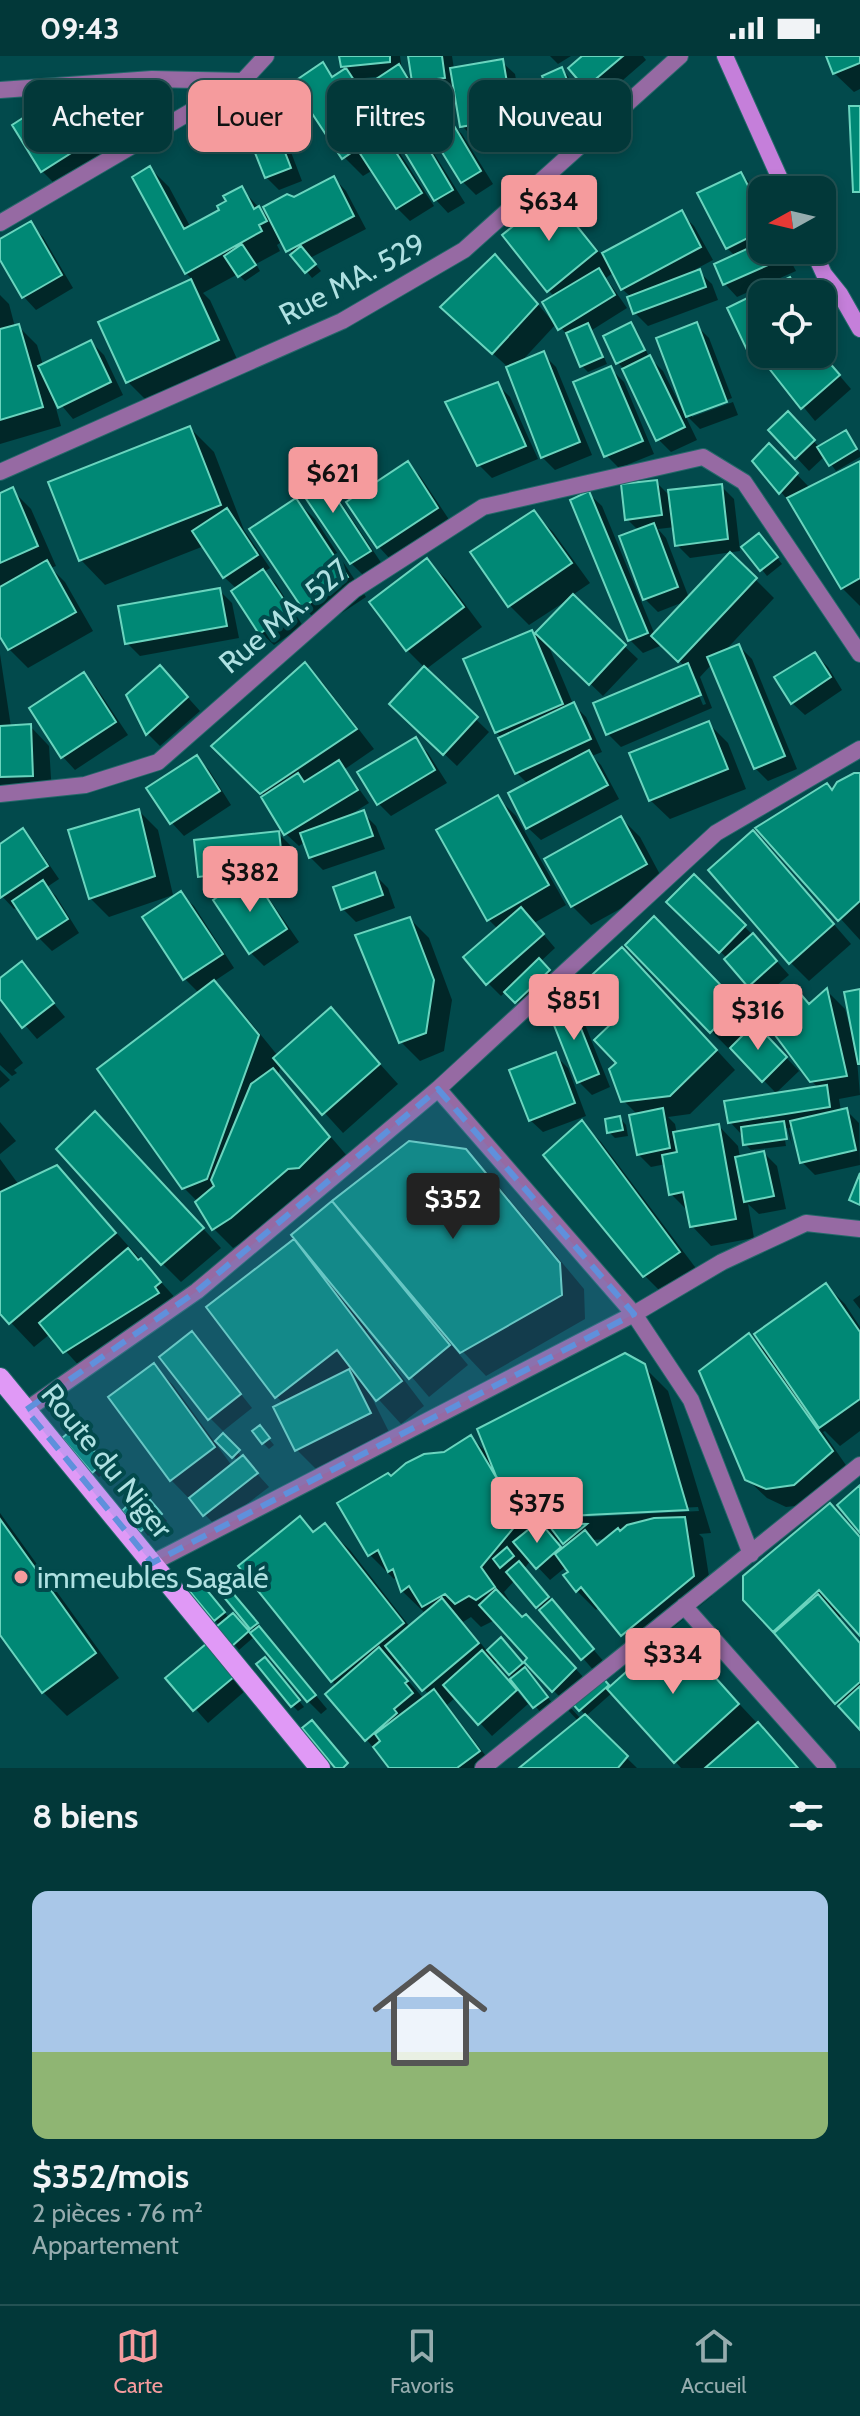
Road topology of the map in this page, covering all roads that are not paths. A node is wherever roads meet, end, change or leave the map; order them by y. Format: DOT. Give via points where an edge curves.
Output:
graph roads {
  1 [pos="266,56"];
  2 [pos="680,56"];
  3 [pos="725,56"];
  4 [pos="198,80"];
  5 [pos="244,80"];
  6 [pos="0,90"];
  7 [pos="188,113"];
  8 [pos="779,176"];
  9 [pos="0,223"];
  10 [pos="819,264"];
  11 [pos="860,329"];
  12 [pos="0,472"];
  13 [pos="860,654"];
  14 [pos="860,749"];
  15 [pos="0,794"];
  16 [pos="438,1089"];
  17 [pos="860,1229"];
  18 [pos="634,1314"];
  19 [pos="0,1378"];
  20 [pos="26,1410"];
  21 [pos="860,1465"];
  22 [pos="751,1554"];
  23 [pos="152,1563"];
  24 [pos="684,1606"];
  25 [pos="320,1768"];
  26 [pos="483,1768"];
  27 [pos="828,1768"];
  1 -- 5 [label="street"];
  2 -- 12 [label="street, Rue MA. 529" via="464,250 342,321"];
  3 -- 8 [label="main road"];
  4 -- 6 [label="street"];
  7 -- 9 [label="street"];
  10 -- 11 [label="main road"];
  13 -- 15 [label="street, Rue MA. 527" via="744,482 703,457 483,507 354,590 158,762 85,785"];
  14 -- 16 [label="street" via="716,833"];
  16 -- 18 [label="street"];
  16 -- 20 [label="street" via="197,1291"];
  17 -- 18 [label="street" via="806,1223 722,1262"];
  18 -- 22 [label="street" via="691,1400"];
  18 -- 23 [label="street"];
  19 -- 20 [label="main road, Route du Niger"];
  20 -- 23 [label="main road, Route du Niger"];
  21 -- 22 [label="street"];
  22 -- 24 [label="street"];
  23 -- 25 [label="main road, Route du Niger"];
  24 -- 26 [label="street"];
  24 -- 27 [label="street"];
}
